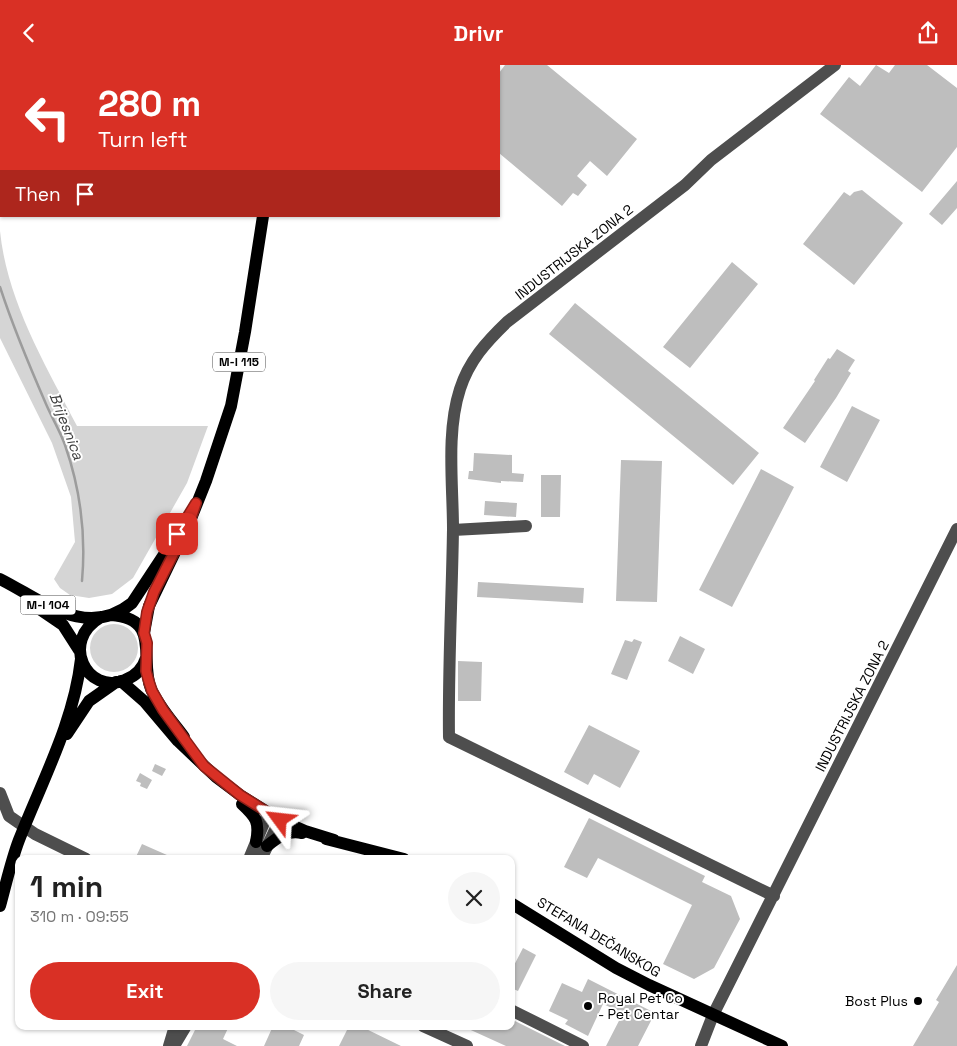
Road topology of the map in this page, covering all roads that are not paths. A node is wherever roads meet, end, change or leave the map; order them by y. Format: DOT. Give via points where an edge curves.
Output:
graph roads {
  1 [pos="835,65"];
  2 [pos="263,217"];
  3 [pos="196,503"];
  4 [pos="526,526"];
  5 [pos="957,529"];
  6 [pos="453,530"];
  7 [pos="0,580"];
  8 [pos="106,616"];
  9 [pos="144,633"];
  10 [pos="147,653"];
  11 [pos="80,655"];
  12 [pos="119,682"];
  13 [pos="52,760"];
  14 [pos="204,766"];
  15 [pos="216,777"];
  16 [pos="0,793"];
  17 [pos="268,813"];
  18 [pos="280,820"];
  19 [pos="334,840"];
  20 [pos="262,844"];
  21 [pos="78,855"];
  22 [pos="252,855"];
  23 [pos="261,855"];
  24 [pos="389,855"];
  25 [pos="774,896"];
  26 [pos="515,905"];
  27 [pos="0,906"];
  28 [pos="515,1012"];
  29 [pos="714,1015"];
  30 [pos="174,1030"];
  31 [pos="184,1030"];
  32 [pos="432,1030"];
  33 [pos="169,1046"];
  34 [pos="174,1046"];
  35 [pos="467,1046"];
  36 [pos="583,1046"];
  37 [pos="701,1046"];
  38 [pos="782,1046"];
  1 -- 6 [label="street, INDUSTRIJSKA ZONA 2" via="485,343 469,366 454,414"];
  2 -- 3 [label="main road, M-I 115" via="230,406"];
  3 -- 8 [label="main road, M-I 115" via="132,603"];
  3 -- 9 [label="main road, M-I 115" via="154,592"];
  4 -- 6 [label="street"];
  5 -- 25 [label="street, INDUSTRIJSKA ZONA 2"];
  6 -- 25 [label="street, INDUSTRIJSKA ZONA 2" via="449,737"];
  7 -- 8 [label="main road, M-I 104" via="57,610 83,618"];
  7 -- 11 [label="main road, M-I 104" via="63,625"];
  8 -- 9 [label="main road" via="120,615 130,619"];
  8 -- 11 [label="main road, M-I 115" via="92,622 85,630 80,639"];
  9 -- 10 [label="main road, M-I 115"];
  10 -- 12 [label="main road, M-I 115" via="139,671"];
  10 -- 14 [label="main road" via="146,671 152,691"];
  11 -- 12 [label="main road" via="85,667 98,679"];
  11 -- 13 [label="main road, M-I 115" via="73,701"];
  12 -- 13 [label="main road, M-I 115" via="89,701"];
  12 -- 14 [label="main road" via="145,702"];
  13 -- 27 [label="main road, M-I 115" via="18,842"];
  14 -- 15 [label="main road"];
  15 -- 17 [label="main road"];
  15 -- 20 [label="main road" via="254,815"];
  16 -- 21 [label="street" via="9,816 35,834"];
  17 -- 18 [label="main road"];
  17 -- 20 [label="street"];
  18 -- 19 [label="main road"];
  18 -- 20 [label="street"];
  19 -- 20 [label="main road" via="287,833"];
  19 -- 24 [label="main road"];
  20 -- 22 [label="street"];
  20 -- 23 [label="street"];
  25 -- 29 [label="street, INDUSTRIJSKA ZONA 2"];
  26 -- 29 [label="main road, STEFANA DEČANSKOG" via="616,968"];
  28 -- 36 [label="street"];
  29 -- 37 [label="street, INDUSTRIJSKA ZONA 2"];
  29 -- 38 [label="main road, STEFANA DEČANSKOG"];
  30 -- 33 [label="street"];
  31 -- 34 [label="street"];
  32 -- 35 [label="street"];
}
